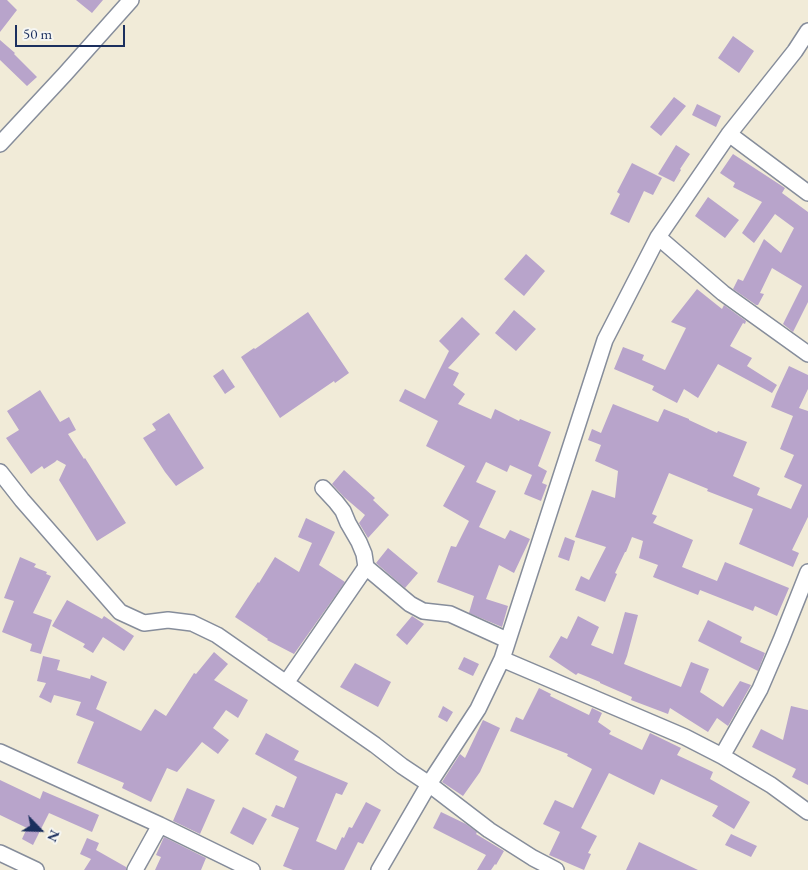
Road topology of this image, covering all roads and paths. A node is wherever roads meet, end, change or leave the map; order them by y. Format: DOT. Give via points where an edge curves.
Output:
graph roads {
  1 [pos="131,0"];
  2 [pos="808,31"];
  3 [pos="802,54"];
  4 [pos="729,134"];
  5 [pos="0,144"];
  6 [pos="808,194"];
  7 [pos="658,238"];
  8 [pos="808,354"];
  9 [pos="0,472"];
  10 [pos="323,488"];
  11 [pos="366,567"];
  12 [pos="808,572"];
  13 [pos="507,640"];
  14 [pos="502,658"];
  15 [pos="286,682"];
  16 [pos="0,752"];
  17 [pos="722,756"];
  18 [pos="429,784"];
  19 [pos="808,812"];
  20 [pos="160,826"];
  21 [pos="0,853"];
  22 [pos="246,869"];
  23 [pos="36,870"];
  24 [pos="135,870"];
  25 [pos="379,870"];
  26 [pos="556,870"];
  1 -- 5 [label="street"];
  2 -- 3 [label="street"];
  3 -- 4 [label="street"];
  4 -- 6 [label="street"];
  4 -- 7 [label="street"];
  7 -- 8 [label="street" via="723,293"];
  7 -- 13 [label="street" via="605,340"];
  9 -- 15 [label="street" via="120,612 144,623 168,620 192,623 217,635"];
  10 -- 11 [label="street" via="343,511 360,542"];
  11 -- 13 [label="street" via="423,611 450,614"];
  11 -- 15 [label="street"];
  12 -- 17 [label="street" via="760,688"];
  13 -- 14 [label="street"];
  14 -- 17 [label="street"];
  14 -- 18 [label="street" via="478,709"];
  15 -- 18 [label="street"];
  16 -- 20 [label="street"];
  17 -- 19 [label="street"];
  18 -- 25 [label="street"];
  18 -- 26 [label="street" via="489,830"];
  20 -- 22 [label="street"];
  20 -- 24 [label="street"];
  21 -- 23 [label="street"];
}
